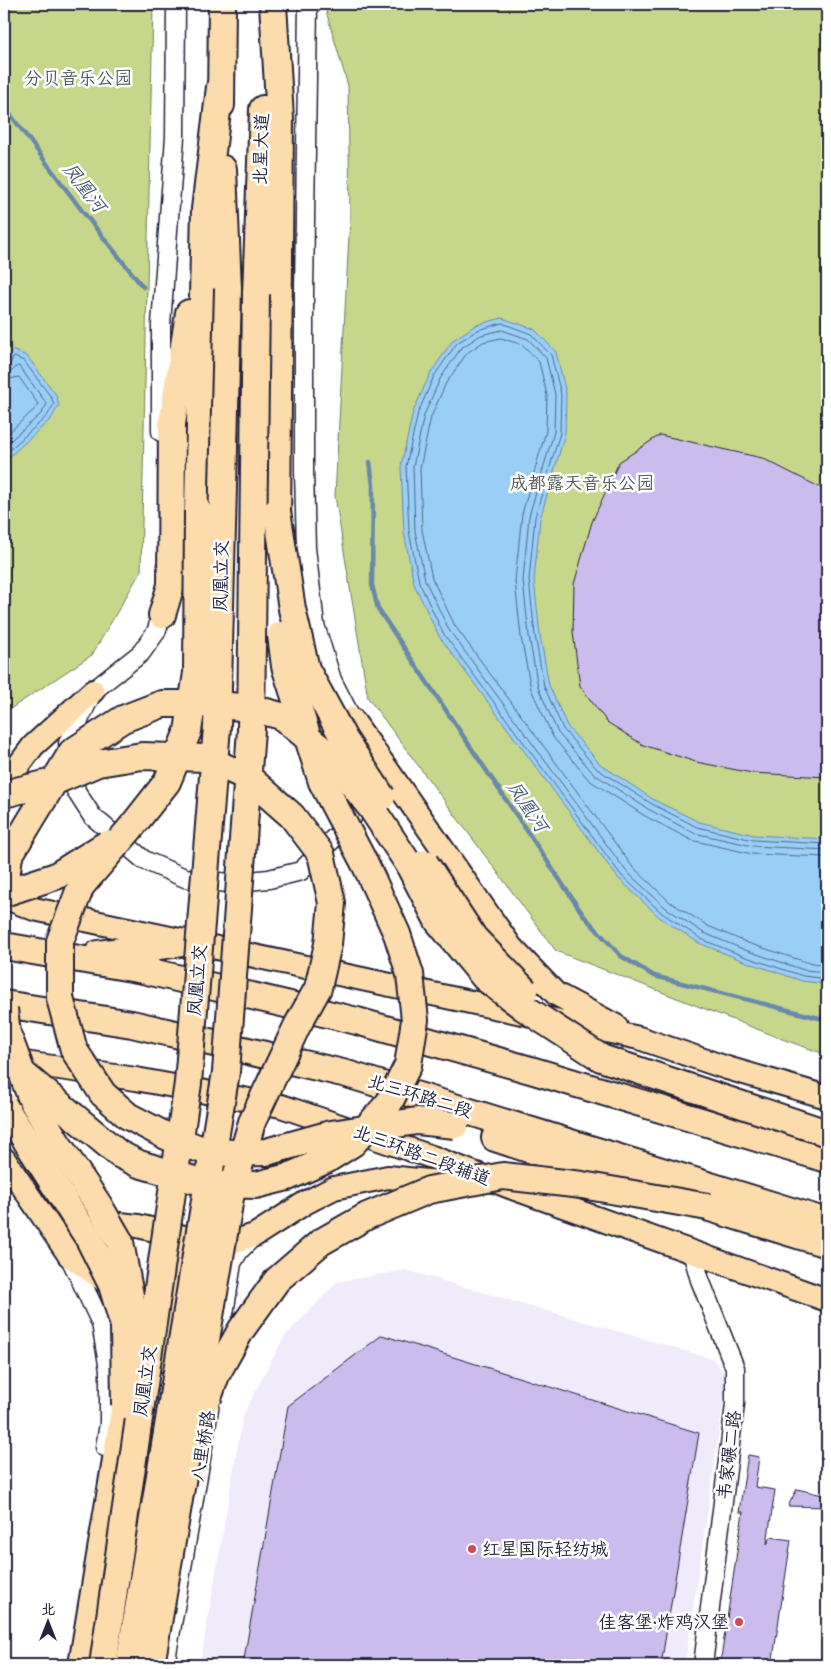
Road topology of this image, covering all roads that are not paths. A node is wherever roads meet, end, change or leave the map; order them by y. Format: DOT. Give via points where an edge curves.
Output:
graph roads {
  1 [pos="176,4"];
  2 [pos="222,4"];
  3 [pos="272,4"];
  4 [pos="282,4"];
  5 [pos="308,4"];
  6 [pos="220,87"];
  7 [pos="280,118"];
  8 [pos="206,209"];
  9 [pos="228,289"];
  10 [pos="268,292"];
  11 [pos="277,511"];
  12 [pos="162,614"];
  13 [pos="93,691"];
  14 [pos="352,719"];
  15 [pos="53,782"];
  16 [pos="4,785"];
  17 [pos="4,794"];
  18 [pos="130,829"];
  19 [pos="4,893"];
  20 [pos="4,897"];
  21 [pos="4,902"];
  22 [pos="34,909"];
  23 [pos="189,942"];
  24 [pos="4,946"];
  25 [pos="72,958"];
  26 [pos="4,1004"];
  27 [pos="4,1009"];
  28 [pos="639,1038"];
  29 [pos="601,1058"];
  30 [pos="4,1059"];
  31 [pos="827,1097"];
  32 [pos="4,1106"];
  33 [pos="827,1133"];
  34 [pos="4,1159"];
  35 [pos="827,1159"];
  36 [pos="518,1190"];
  37 [pos="708,1207"];
  38 [pos="827,1222"];
  39 [pos="254,1235"];
  40 [pos="183,1237"];
  41 [pos="827,1244"];
  42 [pos="692,1252"];
  43 [pos="69,1255"];
  44 [pos="827,1300"];
  45 [pos="166,1361"];
  46 [pos="125,1405"];
  47 [pos="185,1470"];
  48 [pos="70,1665"];
  49 [pos="82,1665"];
  50 [pos="103,1665"];
  51 [pos="123,1665"];
  52 [pos="129,1665"];
  53 [pos="151,1665"];
  54 [pos="165,1665"];
  55 [pos="703,1665"];
  1 -- 12 [label="street" via="175,137 161,324"];
  2 -- 6 [label="highway, 北星大道"];
  3 -- 7 [label="highway"];
  3 -- 10 [label="highway, 北星大道" via="262,129"];
  4 -- 7 [label="highway"];
  5 -- 14 [label="street" via="304,313 306,548 315,625 332,680"];
  6 -- 8 [label="highway"];
  6 -- 9 [label="highway, 北星大道"];
  7 -- 10 [label="highway"];
  8 -- 12 [label="highway" via="172,424 171,585"];
  8 -- 18 [label="highway, bridge" via="196,673 188,731 167,782"];
  9 -- 50 [label="highway, 凤凰立交, bridge" via="218,727 188,1083"];
  10 -- 11 [label="highway"];
  10 -- 52 [label="highway, 凤凰立交, bridge" via="251,730 226,1072"];
  11 -- 29 [label="highway, bridge" via="292,609 306,669 344,738 474,938 514,980"];
  11 -- 30 [label="highway, bridge" via="285,666 322,782 397,934 410,974 415,1020 408,1065 389,1104 353,1143 326,1160 256,1185 220,1184 139,1164 119,1154"];
  12 -- 13 [label="street" via="156,632 141,653"];
  13 -- 14 [label="street" via="68,743 76,791 92,816 144,860 185,878 228,883 270,880 301,871 350,821 356,802"];
  13 -- 16 [label="main road" via="33,746"];
  14 -- 28 [label="main road" via="510,947 556,994"];
  15 -- 17 [label="highway, bridge"];
  15 -- 19 [label="highway, bridge" via="9,856"];
  15 -- 29 [label="highway, bridge" via="72,752 123,720 162,704 252,708 281,716 331,757 372,809 408,863 438,922 485,978"];
  15 -- 47 [label="highway, bridge" via="98,763 142,756 205,758 249,778 292,816 321,854 332,903 328,944 318,988 252,1122 230,1198"];
  18 -- 19 [label="highway, bridge" via="56,876"];
  18 -- 37 [label="highway, bridge" via="81,886 60,941 60,998 74,1050 103,1094 128,1116 200,1149 230,1153 266,1152 331,1134 417,1121 456,1125"];
  20 -- 22 [label="main road"];
  21 -- 22 [label="main road"];
  22 -- 23 [label="main road"];
  23 -- 25 [label="highway"];
  23 -- 28 [label="main road"];
  24 -- 25 [label="highway"];
  25 -- 35 [label="highway" via="143,970 357,1021"];
  26 -- 38 [label="highway, 北三环路二段" via="132,1024 347,1074"];
  27 -- 46 [label="highway, bridge" via="7,1033 32,1100 120,1242 135,1322"];
  28 -- 31 [label="main road"];
  29 -- 33 [label="highway, bridge"];
  30 -- 36 [label="main road, 北三环路二段辅道" via="281,1106"];
  32 -- 46 [label="highway, bridge" via="89,1239 112,1285 124,1326"];
  34 -- 43 [label="main road"];
  36 -- 39 [label="main road" via="388,1177 334,1188"];
  36 -- 42 [label="main road, 北三环路二段辅道"];
  37 -- 41 [label="highway"];
  37 -- 47 [label="highway, bridge" via="582,1185 504,1176 429,1190 367,1216 321,1242 277,1280 246,1323 216,1375"];
  39 -- 40 [label="main road" via="229,1244"];
  39 -- 54 [label="street, 八里桥路" via="232,1263"];
  40 -- 43 [label="main road" via="120,1224 101,1232"];
  40 -- 45 [label="main road"];
  42 -- 44 [label="main road, 北三环路二段辅道"];
  42 -- 55 [label="street, 韦家碾二路" via="735,1368 735,1404"];
  43 -- 45 [label="main road" via="101,1277 159,1327"];
  43 -- 48 [label="street" via="101,1324 109,1370 109,1424"];
  45 -- 51 [label="street"];
  46 -- 49 [label="highway"];
  47 -- 53 [label="highway, bridge"];
}
